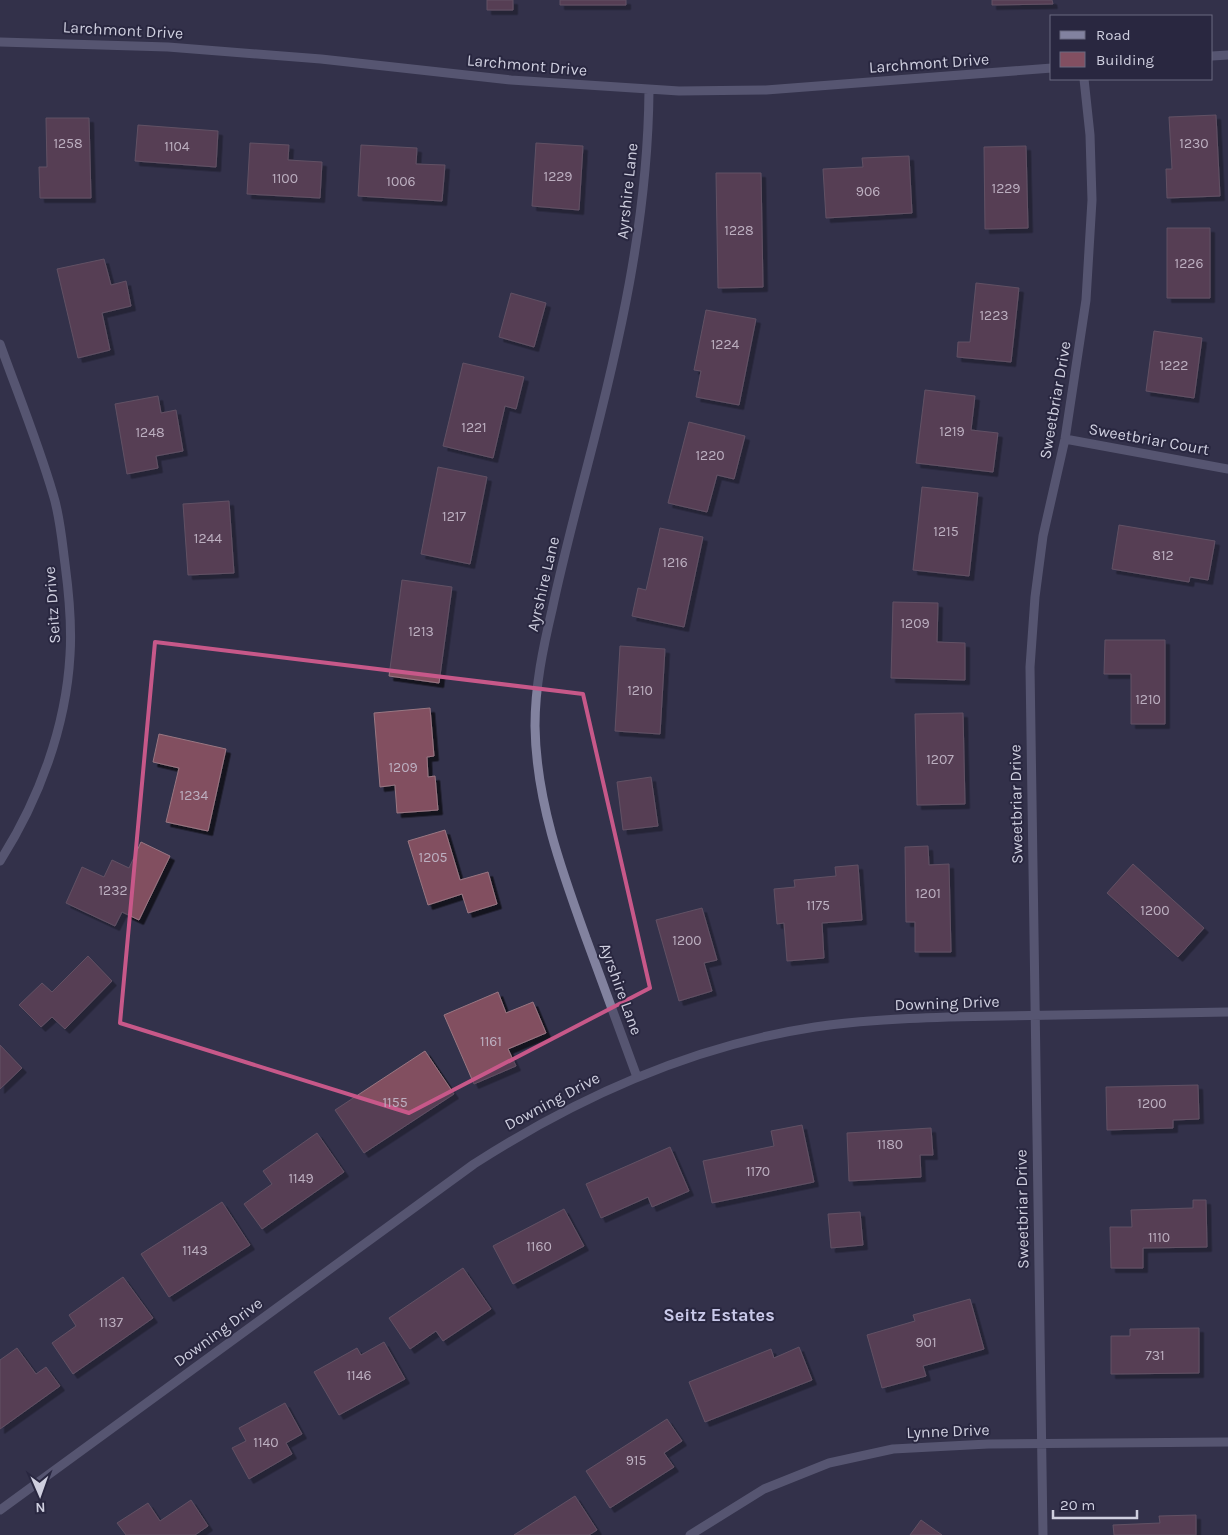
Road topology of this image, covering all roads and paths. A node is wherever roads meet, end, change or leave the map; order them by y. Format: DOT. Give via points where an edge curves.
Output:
graph roads {
  1 [pos="0,42"];
  2 [pos="1228,55"];
  3 [pos="1213,56"];
  4 [pos="1050,68"];
  5 [pos="1084,80"];
  6 [pos="649,90"];
  7 [pos="0,344"];
  8 [pos="1065,438"];
  9 [pos="1228,469"];
  10 [pos="0,861"];
  11 [pos="1228,1012"];
  12 [pos="1035,1015"];
  13 [pos="637,1077"];
  14 [pos="1228,1442"];
  15 [pos="1042,1444"];
  16 [pos="0,1510"];
  17 [pos="690,1535"];
  18 [pos="1043,1535"];
  1 -- 6 [label="street, Larchmont Drive" via="168,47"];
  2 -- 3 [label="street"];
  4 -- 6 [label="street, Larchmont Drive" via="766,90"];
  5 -- 8 [label="street, Sweetbriar Drive" via="1090,144 1091,248"];
  6 -- 13 [label="street, Ayrshire Lane" via="648,144 633,270 539,666 535,724 541,789 556,856"];
  7 -- 10 [label="street, Seitz Drive" via="54,495 69,597 70,654 62,712 52,747 30,807"];
  8 -- 9 [label="street, Sweetbriar Court"];
  8 -- 12 [label="street, Sweetbriar Drive" via="1043,536 1030,667"];
  11 -- 12 [label="street, Downing Drive"];
  12 -- 13 [label="street, Downing Drive" via="917,1017 813,1028 717,1049"];
  12 -- 15 [label="street, Sweetbriar Drive"];
  13 -- 16 [label="street, Downing Drive" via="572,1105 474,1164"];
  14 -- 15 [label="street, Lynne Drive"];
  15 -- 17 [label="street, Lynne Drive" via="893,1449 829,1463 764,1489"];
  15 -- 18 [label="street, Sweetbriar Drive"];
}
